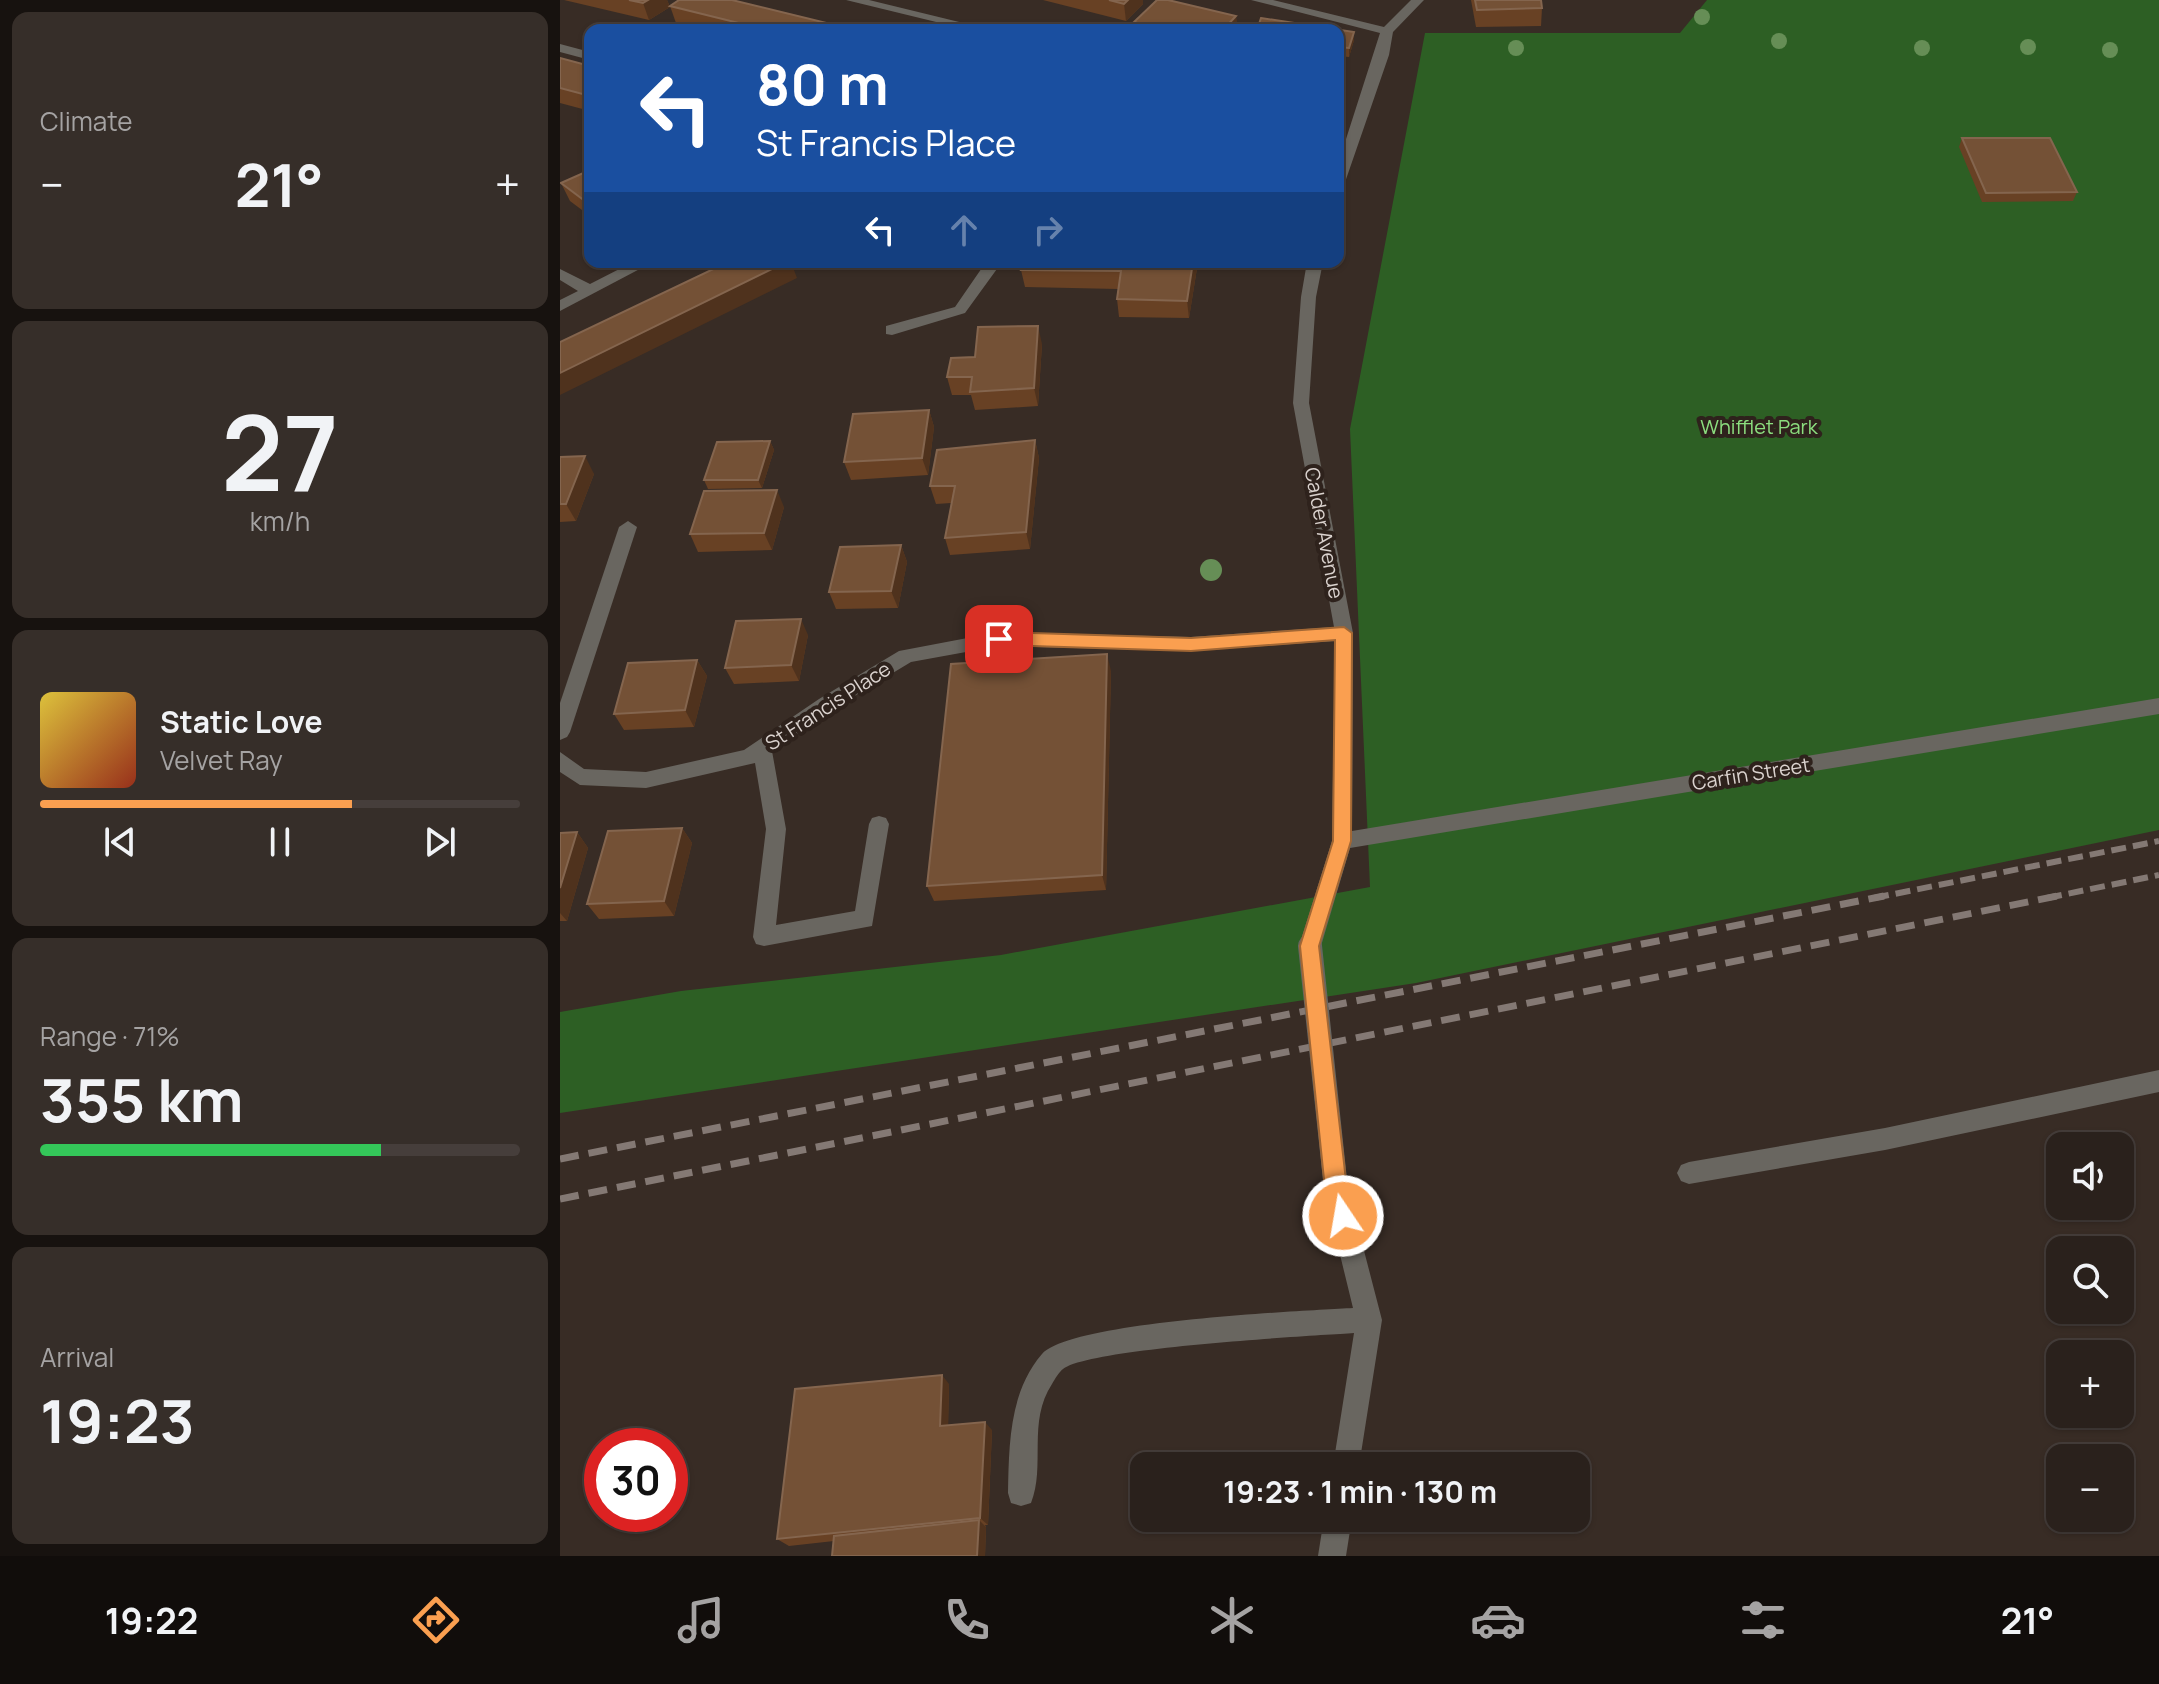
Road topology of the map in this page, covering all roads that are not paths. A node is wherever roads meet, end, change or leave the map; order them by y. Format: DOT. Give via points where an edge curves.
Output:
graph roads {
  1 [pos="852,0"];
  2 [pos="1257,0"];
  3 [pos="1418,0"];
  4 [pos="959,24"];
  5 [pos="1387,31"];
  6 [pos="560,48"];
  7 [pos="584,54"];
  8 [pos="1344,167"];
  9 [pos="634,268"];
  10 [pos="990,268"];
  11 [pos="1313,268"];
  12 [pos="560,274"];
  13 [pos="590,291"];
  14 [pos="560,306"];
  15 [pos="892,330"];
  16 [pos="628,527"];
  17 [pos="1344,633"];
  18 [pos="2159,706"];
  19 [pos="560,732"];
  20 [pos="762,749"];
  21 [pos="560,760"];
  22 [pos="879,824"];
  23 [pos="1342,841"];
  24 [pos="2159,1081"];
  25 [pos="1689,1173"];
  26 [pos="1369,1320"];
  27 [pos="1348,1452"];
  28 [pos="1021,1493"];
  29 [pos="1336,1532"];
  30 [pos="1332,1556"];
  1 -- 4 [label="street"];
  2 -- 5 [label="street"];
  3 -- 5 [label="street"];
  5 -- 8 [label="street"];
  6 -- 7 [label="street"];
  9 -- 13 [label="street"];
  10 -- 15 [label="street" via="960,310"];
  11 -- 17 [label="street, Calder Avenue" via="1301,403"];
  12 -- 13 [label="street"];
  13 -- 14 [label="street"];
  16 -- 19 [label="street"];
  17 -- 20 [label="street, St Francis Place" via="1191,644 999,639 906,656"];
  17 -- 23 [label="street, Calder Avenue"];
  18 -- 23 [label="street, Carfin Street"];
  20 -- 21 [label="street, St Francis Place" via="749,757 646,780 580,777"];
  20 -- 22 [label="street" via="776,829 764,937 864,919"];
  23 -- 26 [label="street, Calder Avenue, bridge" via="1310,946 1336,1189"];
  24 -- 25 [label="street" via="1885,1139"];
  26 -- 27 [label="street, Calder Avenue"];
  26 -- 28 [label="street" via="1094,1346 1056,1357 1023,1417"];
  29 -- 30 [label="street"];
}
